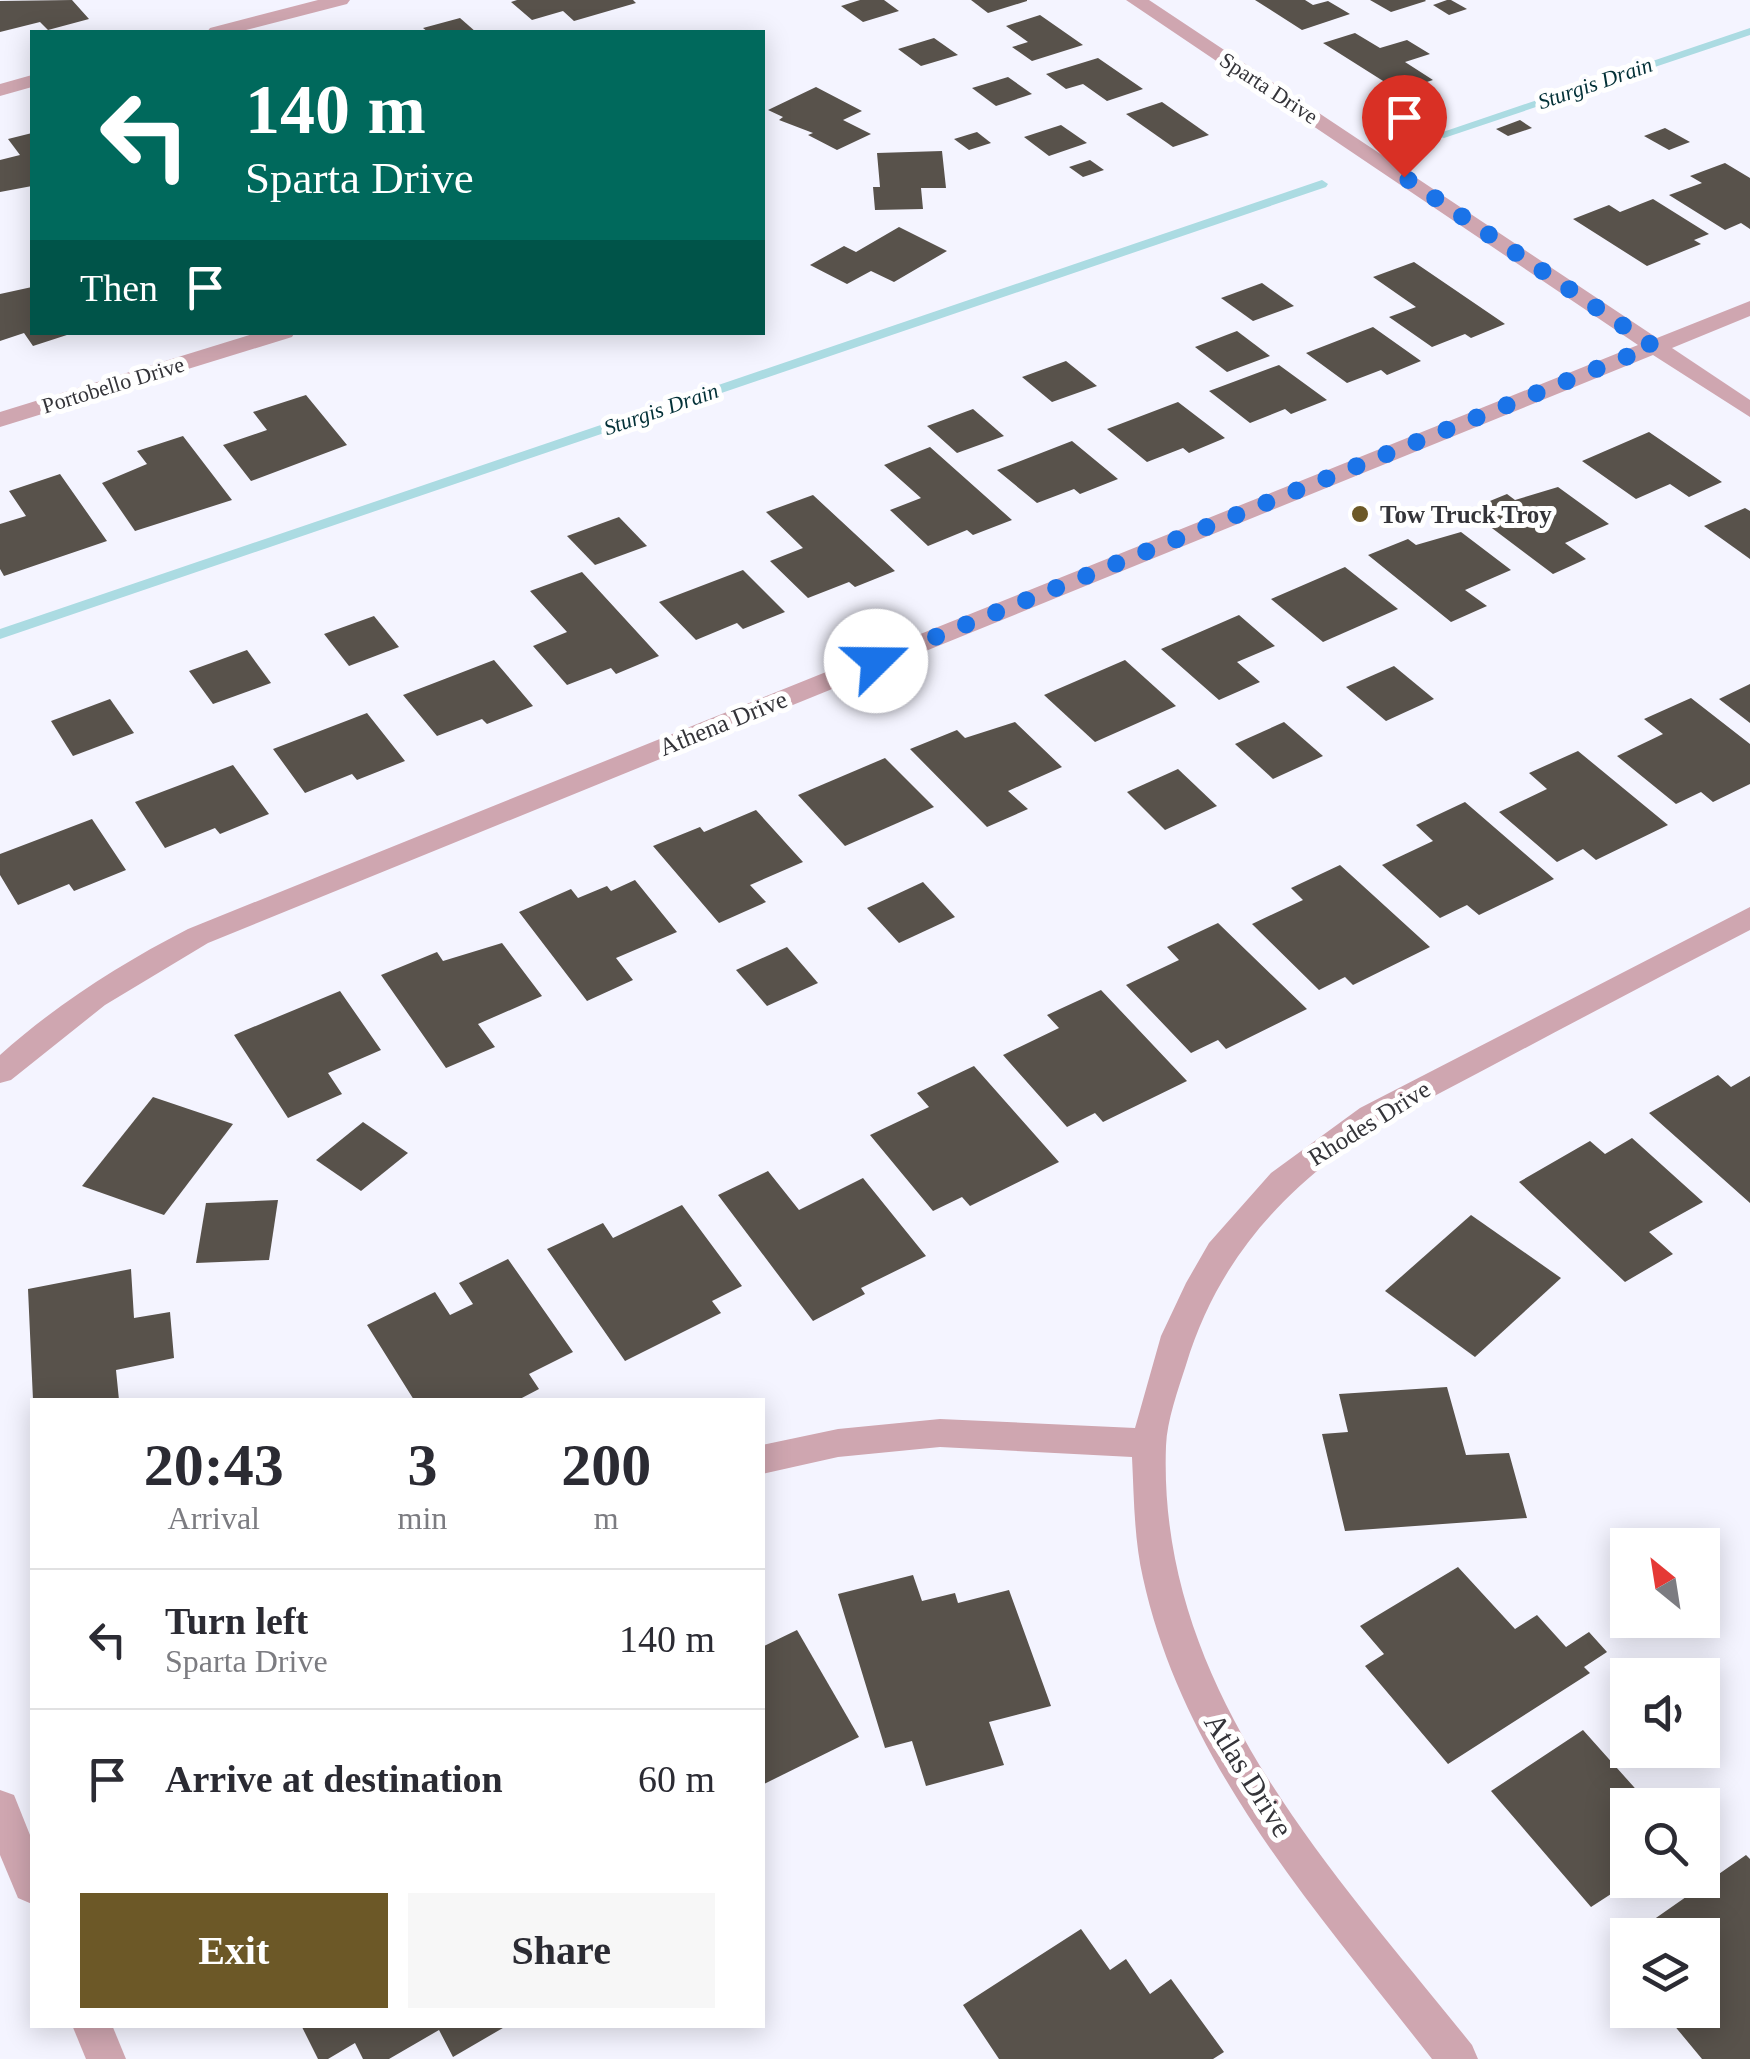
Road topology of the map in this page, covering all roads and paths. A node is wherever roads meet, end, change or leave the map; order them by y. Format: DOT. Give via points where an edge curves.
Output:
graph roads {
  1 [pos="340,0"];
  2 [pos="1136,0"];
  3 [pos="225,30"];
  4 [pos="30,82"];
  5 [pos="0,90"];
  6 [pos="1750,308"];
  7 [pos="274,335"];
  8 [pos="1653,346"];
  9 [pos="1750,410"];
  10 [pos="0,420"];
  11 [pos="1750,918"];
  12 [pos="0,1072"];
  13 [pos="1149,1443"];
  14 [pos="765,1459"];
  15 [pos="13,1815"];
  16 [pos="30,1878"];
  17 [pos="93,2028"];
  18 [pos="106,2059"];
  19 [pos="1458,2059"];
  1 -- 3 [label="street"];
  2 -- 8 [label="street, Sparta Drive"];
  4 -- 5 [label="street"];
  6 -- 8 [label="street, Athena Drive"];
  7 -- 10 [label="street, Portobello Drive"];
  8 -- 9 [label="street, Sparta Drive"];
  8 -- 12 [label="street, Athena Drive" via="198,936 102,990"];
  11 -- 13 [label="street, Rhodes Drive" via="1371,1116 1269,1192 1226,1242 1189,1302"];
  13 -- 14 [label="street" via="940,1433 838,1443"];
  13 -- 19 [label="street, Atlas Drive" via="1161,1580 1199,1694 1273,1818"];
  15 -- 16 [label="street"];
  17 -- 18 [label="street"];
}
